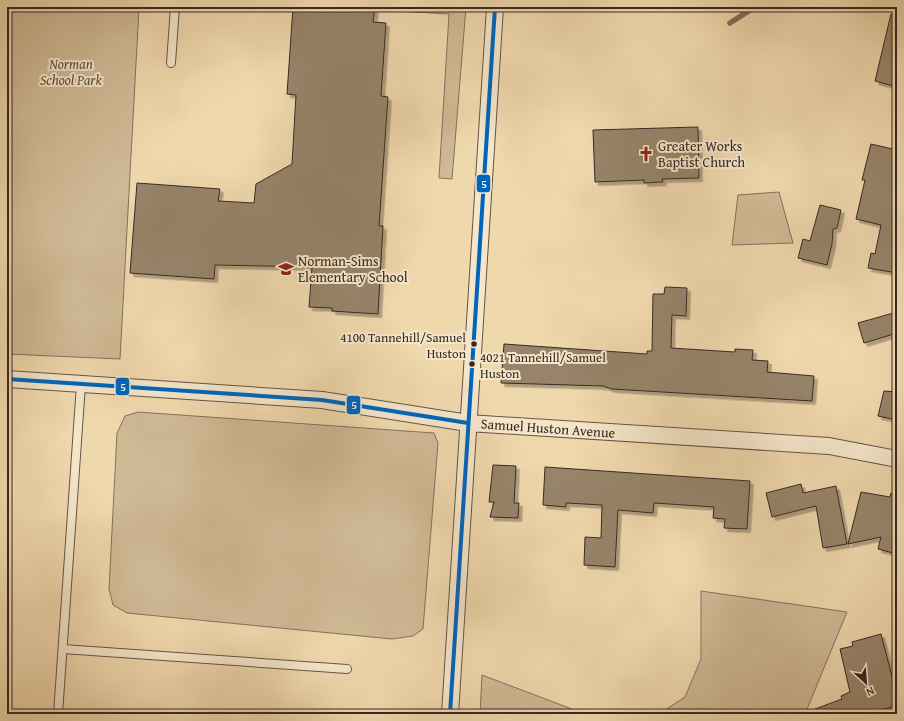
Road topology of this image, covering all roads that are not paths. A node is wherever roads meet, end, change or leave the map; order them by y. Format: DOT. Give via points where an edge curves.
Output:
graph roads {
  1 [pos="175,7"];
  2 [pos="495,7"];
  3 [pos="171,64"];
  4 [pos="7,379"];
  5 [pos="81,384"];
  6 [pos="468,423"];
  7 [pos="897,459"];
  8 [pos="63,649"];
  9 [pos="347,669"];
  10 [pos="58,714"];
  11 [pos="450,714"];
  1 -- 3 [label="lane"];
  2 -- 6 [label="street"];
  4 -- 5 [label="street, Samuel Huston Avenue"];
  5 -- 6 [label="street, Samuel Huston Avenue" via="322,400"];
  5 -- 8 [label="lane"];
  6 -- 7 [label="street, Samuel Huston Avenue" via="829,446"];
  6 -- 11 [label="street"];
  8 -- 9 [label="lane"];
  8 -- 10 [label="lane"];
}
